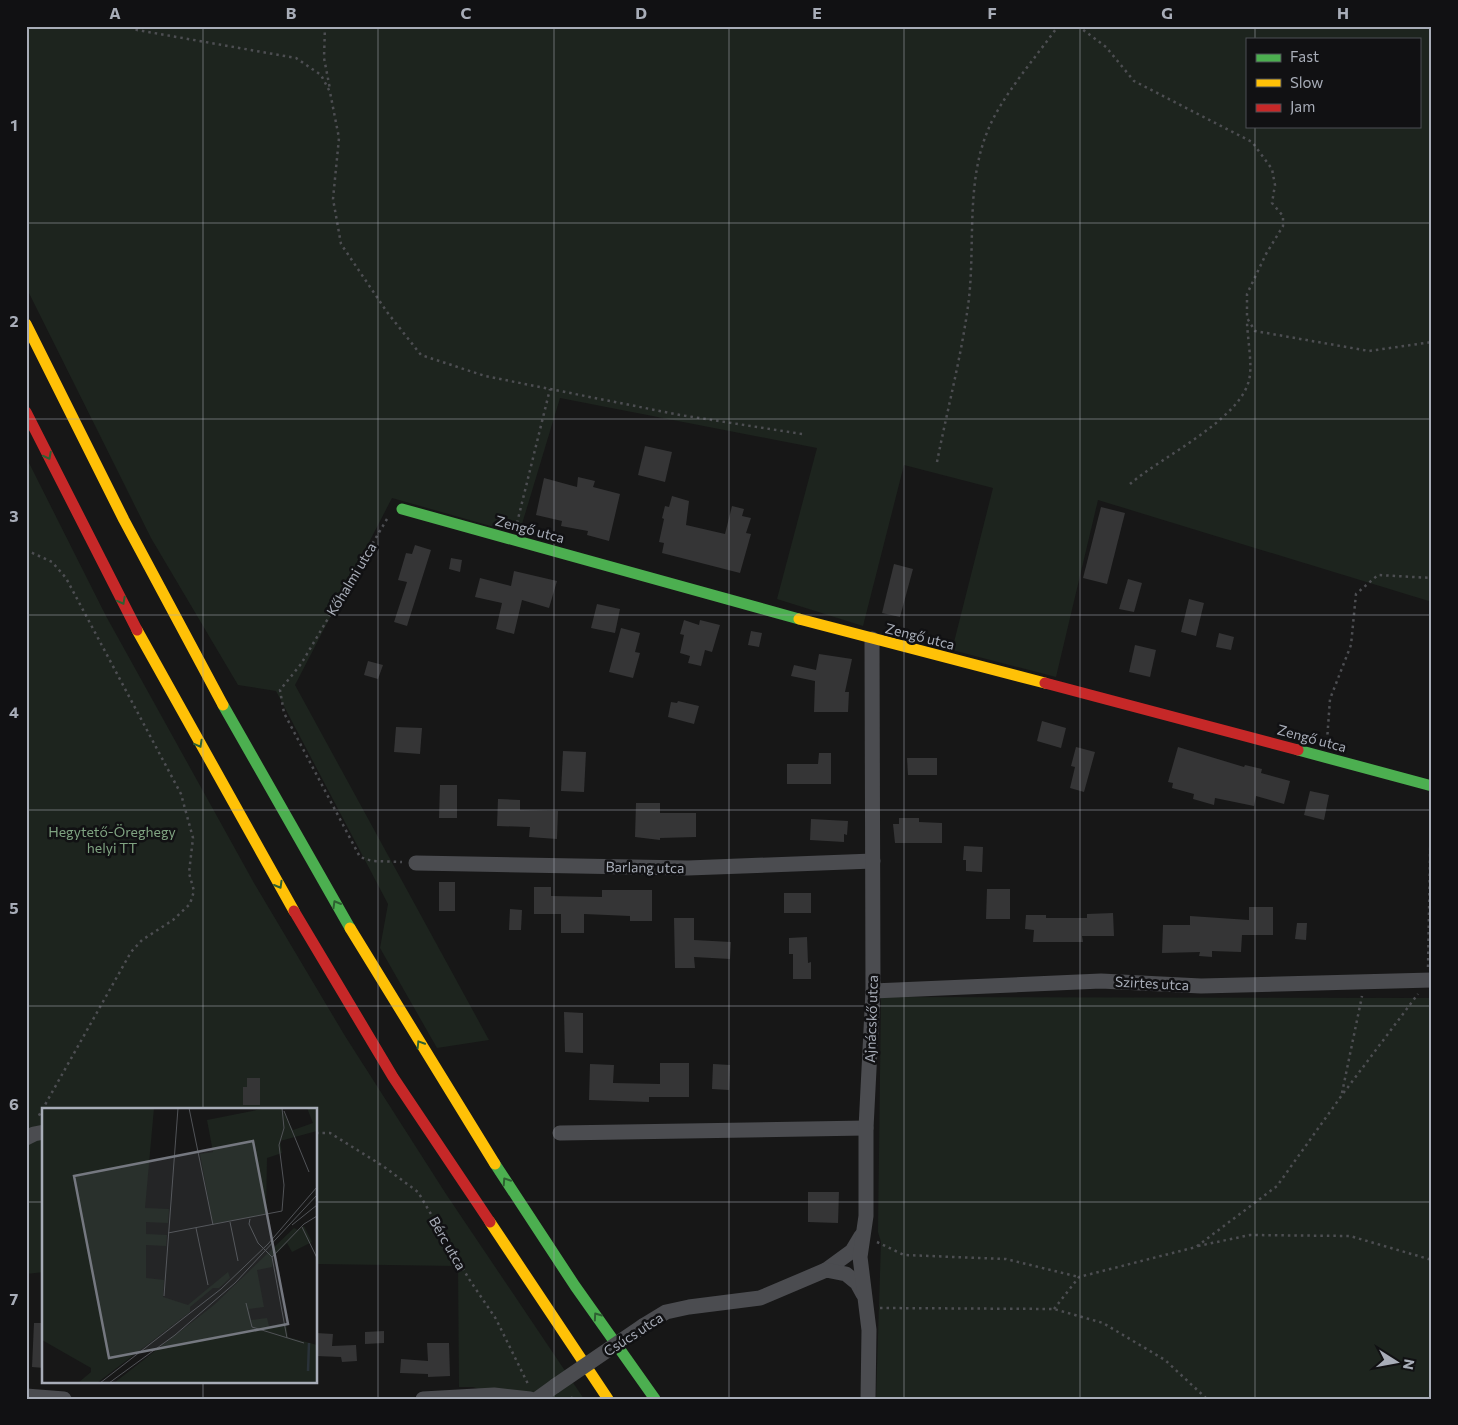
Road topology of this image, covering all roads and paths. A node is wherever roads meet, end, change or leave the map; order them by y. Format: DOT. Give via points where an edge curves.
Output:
graph roads {
  1 [pos="130,26"];
  2 [pos="325,26"];
  3 [pos="1058,26"];
  4 [pos="1078,26"];
  5 [pos="330,92"];
  6 [pos="1247,318"];
  7 [pos="26,324"];
  8 [pos="1432,342"];
  9 [pos="550,389"];
  10 [pos="26,412"];
  11 [pos="802,434"];
  12 [pos="937,462"];
  13 [pos="1130,484"];
  14 [pos="402,509"];
  15 [pos="513,540"];
  16 [pos="26,550"];
  17 [pos="1432,578"];
  18 [pos="872,639"];
  19 [pos="1325,757"];
  20 [pos="1431,786"];
  21 [pos="873,861"];
  22 [pos="416,863"];
  23 [pos="1430,980"];
  24 [pos="1365,982"];
  25 [pos="873,991"];
  26 [pos="1342,1095"];
  27 [pos="43,1108"];
  28 [pos="42,1110"];
  29 [pos="866,1128"];
  30 [pos="42,1133"];
  31 [pos="318,1133"];
  32 [pos="560,1133"];
  33 [pos="26,1138"];
  34 [pos="862,1235"];
  35 [pos="1196,1247"];
  36 [pos="1432,1260"];
  37 [pos="826,1270"];
  38 [pos="1079,1277"];
  39 [pos="865,1302"];
  40 [pos="1054,1309"];
  41 [pos="575,1394"];
  42 [pos="26,1396"];
  43 [pos="532,1396"];
  44 [pos="64,1399"];
  45 [pos="423,1399"];
  46 [pos="571,1399"];
  47 [pos="608,1399"];
  48 [pos="655,1399"];
  49 [pos="868,1399"];
  50 [pos="1207,1399"];
  1 -- 5 [label="path" via="136,30 296,58 321,75"];
  2 -- 5 [label="path" via="324,58"];
  3 -- 12 [label="path" via="997,112 981,152 976,181 968,306"];
  4 -- 6 [label="path" via="1106,47 1134,81 1252,142 1272,169 1275,185 1272,202 1283,216 1283,226 1247,294"];
  5 -- 9 [label="path" via="339,138 332,199 341,244 386,312 421,355 486,376"];
  6 -- 8 [label="path" via="1255,331 1269,335 1369,352"];
  6 -- 13 [label="path" via="1251,367 1242,398 1220,420"];
  48 -- 7 [label="main road, one-way" via="491,1158 345,920 193,649"];
  9 -- 11 [label="path"];
  9 -- 15 [label="path"];
  10 -- 47 [label="main road, one-way" via="160,674 294,911 393,1077"];
  14 -- 15 [label="main road, Zengő utca"];
  14 -- 22 [label="path, Kőhalmi utca" via="396,509 389,516 301,664 280,690 284,713 360,857 372,861"];
  15 -- 18 [label="main road, Zengő utca"];
  16 -- 27 [label="path" via="52,562 66,578 181,794 193,838 189,873 194,891 190,904 131,952"];
  17 -- 19 [label="path" via="1378,576 1356,594 1351,645 1330,699"];
  18 -- 19 [label="main road, Zengő utca"];
  18 -- 21 [label="street, Ajnácskő utca"];
  19 -- 20 [label="main road, Zengő utca"];
  20 -- 23 [label="path"];
  21 -- 22 [label="street, Barlang utca" via="688,868"];
  21 -- 25 [label="street, Ajnácskő utca"];
  23 -- 24 [label="street, Szirtes utca"];
  23 -- 26 [label="path"];
  24 -- 25 [label="street, Szirtes utca" via="1201,986 1101,981"];
  24 -- 26 [label="path"];
  25 -- 29 [label="street, Ajnácskő utca"];
  26 -- 35 [label="path" via="1278,1186"];
  28 -- 33 [label="path"];
  29 -- 32 [label="street"];
  29 -- 34 [label="street, Ajnácskő utca" via="866,1216"];
  30 -- 33 [label="street"];
  31 -- 43 [label="path, Bérc utca" via="330,1134 418,1192 468,1279 496,1319"];
  34 -- 37 [label="street, Csúcs utca" via="852,1251"];
  34 -- 38 [label="path" via="904,1255 1006,1259"];
  34 -- 39 [label="street, Ajnácskő utca" via="860,1257"];
  35 -- 36 [label="path" via="1250,1235 1350,1236"];
  35 -- 38 [label="path"];
  37 -- 39 [label="street" via="846,1274 857,1283"];
  37 -- 43 [label="street, Csúcs utca, bridge" via="760,1298 666,1312 555,1386"];
  38 -- 40 [label="path"];
  39 -- 40 [label="path"];
  39 -- 49 [label="street, Ajnácskő utca" via="870,1330"];
  40 -- 50 [label="path" via="1103,1323 1165,1360"];
  41 -- 46 [label="path"];
  42 -- 44 [label="street"];
  43 -- 45 [label="street"];
}
